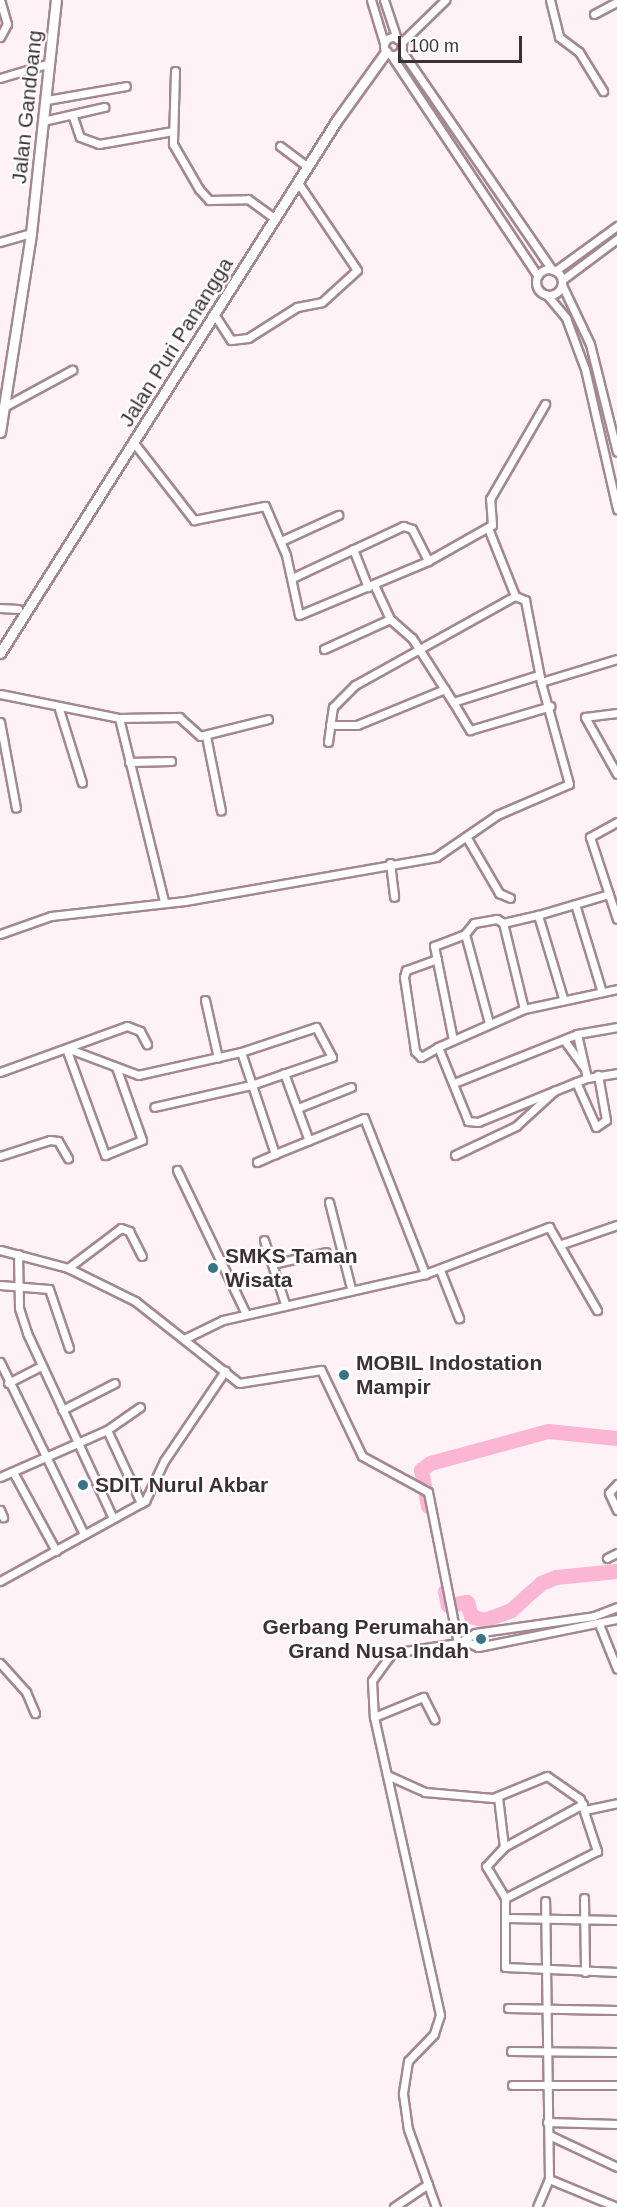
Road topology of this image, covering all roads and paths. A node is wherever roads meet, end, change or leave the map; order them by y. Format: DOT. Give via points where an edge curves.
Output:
graph roads {
  1 [pos="0,0"];
  2 [pos="56,0"];
  3 [pos="371,0"];
  4 [pos="384,0"];
  5 [pos="445,0"];
  6 [pos="550,0"];
  7 [pos="617,2"];
  8 [pos="594,14"];
  9 [pos="0,37"];
  10 [pos="400,44"];
  11 [pos="387,50"];
  12 [pos="50,63"];
  13 [pos="175,71"];
  14 [pos="0,78"];
  15 [pos="126,86"];
  16 [pos="603,91"];
  17 [pos="47,100"];
  18 [pos="104,107"];
  19 [pos="74,117"];
  20 [pos="44,121"];
  21 [pos="172,131"];
  22 [pos="280,146"];
  23 [pos="308,167"];
  24 [pos="298,183"];
  25 [pos="274,218"];
  26 [pos="617,226"];
  27 [pos="31,233"];
  28 [pos="617,239"];
  29 [pos="0,242"];
  30 [pos="553,270"];
  31 [pos="538,276"];
  32 [pos="562,283"];
  33 [pos="547,295"];
  34 [pos="214,314"];
  35 [pos="72,370"];
  36 [pos="545,404"];
  37 [pos="2,408"];
  38 [pos="0,432"];
  39 [pos="134,443"];
  40 [pos="616,448"];
  41 [pos="606,455"];
  42 [pos="617,509"];
  43 [pos="339,515"];
  44 [pos="488,528"];
  45 [pos="281,541"];
  46 [pos="353,549"];
  47 [pos="428,561"];
  48 [pos="292,578"];
  49 [pos="371,586"];
  50 [pos="515,596"];
  51 [pos="0,608"];
  52 [pos="18,609"];
  53 [pos="390,619"];
  54 [pos="324,649"];
  55 [pos="420,649"];
  56 [pos="0,653"];
  57 [pos="617,660"];
  58 [pos="540,678"];
  59 [pos="445,689"];
  60 [pos="0,694"];
  61 [pos="453,702"];
  62 [pos="551,706"];
  63 [pos="58,709"];
  64 [pos="617,712"];
  65 [pos="119,718"];
  66 [pos="268,719"];
  67 [pos="0,722"];
  68 [pos="330,725"];
  69 [pos="206,736"];
  70 [pos="328,742"];
  71 [pos="171,761"];
  72 [pos="129,762"];
  73 [pos="617,774"];
  74 [pos="82,783"];
  75 [pos="15,808"];
  76 [pos="221,811"];
  77 [pos="617,822"];
  78 [pos="467,838"];
  79 [pos="390,863"];
  80 [pos="609,894"];
  81 [pos="394,897"];
  82 [pos="510,898"];
  83 [pos="164,901"];
  84 [pos="575,904"];
  85 [pos="538,915"];
  86 [pos="617,920"];
  87 [pos="503,923"];
  88 [pos="0,934"];
  89 [pos="465,934"];
  90 [pos="437,959"];
  91 [pos="617,982"];
  92 [pos="604,988"];
  93 [pos="617,989"];
  94 [pos="563,998"];
  95 [pos="205,1000"];
  96 [pos="524,1009"];
  97 [pos="489,1023"];
  98 [pos="617,1027"];
  99 [pos="577,1034"];
  100 [pos="453,1040"];
  101 [pos="564,1040"];
  102 [pos="147,1044"];
  103 [pos="438,1047"];
  104 [pos="69,1051"];
  105 [pos="241,1052"];
  106 [pos="218,1058"];
  107 [pos="116,1067"];
  108 [pos="584,1068"];
  109 [pos="0,1072"];
  110 [pos="284,1073"];
  111 [pos="617,1074"];
  112 [pos="598,1076"];
  113 [pos="587,1078"];
  114 [pos="576,1082"];
  115 [pos="454,1083"];
  116 [pos="251,1085"];
  117 [pos="351,1087"];
  118 [pos="554,1091"];
  119 [pos="154,1107"];
  120 [pos="298,1108"];
  121 [pos="309,1141"];
  122 [pos="275,1154"];
  123 [pos="0,1155"];
  124 [pos="455,1155"];
  125 [pos="68,1158"];
  126 [pos="257,1162"];
  127 [pos="177,1170"];
  128 [pos="328,1202"];
  129 [pos="617,1225"];
  130 [pos="264,1240"];
  131 [pos="562,1244"];
  132 [pos="0,1250"];
  133 [pos="326,1252"];
  134 [pos="18,1254"];
  135 [pos="142,1256"];
  136 [pos="272,1264"];
  137 [pos="68,1268"];
  138 [pos="440,1270"];
  139 [pos="425,1274"];
  140 [pos="0,1285"];
  141 [pos="19,1288"];
  142 [pos="351,1288"];
  143 [pos="285,1304"];
  144 [pos="597,1310"];
  145 [pos="246,1314"];
  146 [pos="459,1318"];
  147 [pos="184,1339"];
  148 [pos="69,1348"];
  149 [pos="0,1362"];
  150 [pos="41,1366"];
  151 [pos="225,1371"];
  152 [pos="8,1383"];
  153 [pos="115,1383"];
  154 [pos="140,1407"];
  155 [pos="62,1410"];
  156 [pos="107,1430"];
  157 [pos="78,1443"];
  158 [pos="44,1460"];
  159 [pos="13,1472"];
  160 [pos="0,1477"];
  161 [pos="617,1484"];
  162 [pos="141,1503"];
  163 [pos="617,1510"];
  164 [pos="113,1518"];
  165 [pos="84,1534"];
  166 [pos="56,1551"];
  167 [pos="617,1553"];
  168 [pos="607,1557"];
  169 [pos="0,1581"];
  170 [pos="617,1606"];
  171 [pos="594,1616"];
  172 [pos="617,1619"];
  173 [pos="600,1626"];
  174 [pos="462,1642"];
  175 [pos="0,1662"];
  176 [pos="617,1669"];
  177 [pos="35,1713"];
  178 [pos="374,1717"];
  179 [pos="434,1719"];
  180 [pos="387,1775"];
  181 [pos="498,1797"];
  182 [pos="617,1803"];
  183 [pos="584,1807"];
  184 [pos="504,1847"];
  185 [pos="505,1898"];
  186 [pos="584,1898"];
  187 [pos="545,1901"];
  188 [pos="508,1918"];
  189 [pos="545,1918"];
  190 [pos="583,1919"];
  191 [pos="617,1920"];
  192 [pos="545,1971"];
  193 [pos="585,1972"];
  194 [pos="617,1972"];
  195 [pos="508,2008"];
  196 [pos="545,2008"];
  197 [pos="617,2010"];
  198 [pos="511,2051"];
  199 [pos="544,2052"];
  200 [pos="617,2052"];
  201 [pos="512,2085"];
  202 [pos="544,2085"];
  203 [pos="617,2085"];
  204 [pos="547,2122"];
  205 [pos="617,2124"];
  206 [pos="549,2135"];
  207 [pos="617,2167"];
  208 [pos="549,2179"];
  209 [pos="428,2184"];
  210 [pos="394,2207"];
  211 [pos="436,2207"];
  212 [pos="537,2207"];
  213 [pos="617,2207"];
  1 -- 9 [label="street" via="7,24"];
  2 -- 12 [label="street, Jalan Gandoang"];
  3 -- 11 [label="street"];
  4 -- 10 [label="street"];
  5 -- 10 [label="street"];
  6 -- 16 [label="street" via="559,37 579,52"];
  7 -- 8 [label="street"];
  10 -- 11 [label="street"];
  10 -- 11 [label="street"];
  10 -- 30 [label="street"];
  11 -- 23 [label="street, Jalan Puri Panangga"];
  11 -- 31 [label="street"];
  12 -- 14 [label="street"];
  12 -- 17 [label="street, Jalan Gandoang"];
  13 -- 21 [label="street"];
  15 -- 17 [label="street"];
  17 -- 20 [label="street, Jalan Gandoang"];
  18 -- 19 [label="street"];
  19 -- 20 [label="street"];
  19 -- 21 [label="street" via="80,136 99,144"];
  20 -- 27 [label="street, Jalan Gandoang"];
  21 -- 25 [label="street" via="181,159 206,198 248,199"];
  22 -- 23 [label="street"];
  23 -- 24 [label="street, Jalan Puri Panangga"];
  24 -- 25 [label="street, Jalan Puri Panangga"];
  24 -- 34 [label="street" via="357,270 326,293 322,302 297,307 248,338 231,340"];
  25 -- 34 [label="street, Jalan Puri Panangga"];
  26 -- 30 [label="street"];
  27 -- 29 [label="street"];
  27 -- 37 [label="street, Jalan Gandoang"];
  28 -- 32 [label="street"];
  30 -- 31 [label="street"];
  30 -- 32 [label="street"];
  31 -- 33 [label="street" via="537,287"];
  32 -- 33 [label="street"];
  32 -- 40 [label="street" via="590,344"];
  33 -- 41 [label="street" via="576,343"];
  34 -- 39 [label="street, Jalan Puri Panangga"];
  35 -- 37 [label="street"];
  36 -- 44 [label="street" via="490,499"];
  37 -- 38 [label="street, Jalan Gandoang"];
  39 -- 45 [label="street" via="194,520 262,505"];
  39 -- 56 [label="street, Jalan Puri Panangga"];
  40 -- 41 [label="street"];
  41 -- 42 [label="street"];
  43 -- 45 [label="street"];
  44 -- 47 [label="street"];
  44 -- 50 [label="street"];
  45 -- 48 [label="street"];
  46 -- 47 [label="street" via="406,526"];
  46 -- 48 [label="street"];
  46 -- 49 [label="street"];
  47 -- 49 [label="street"];
  48 -- 49 [label="street" via="299,615"];
  49 -- 53 [label="street"];
  50 -- 55 [label="street"];
  50 -- 58 [label="street" via="525,600"];
  51 -- 52 [label="street"];
  53 -- 54 [label="street"];
  53 -- 55 [label="street"];
  55 -- 59 [label="street"];
  55 -- 68 [label="street" via="340,698"];
  57 -- 58 [label="street"];
  58 -- 61 [label="street"];
  58 -- 62 [label="street"];
  59 -- 61 [label="street"];
  59 -- 68 [label="street" via="350,728"];
  60 -- 63 [label="street"];
  61 -- 62 [label="street" via="470,730"];
  62 -- 78 [label="street" via="569,784 497,815"];
  63 -- 65 [label="street"];
  63 -- 74 [label="street"];
  64 -- 73 [label="street" via="585,717"];
  65 -- 69 [label="street" via="179,717 194,735"];
  65 -- 72 [label="street"];
  66 -- 69 [label="street"];
  67 -- 75 [label="street"];
  68 -- 70 [label="street"];
  69 -- 76 [label="street"];
  71 -- 72 [label="street"];
  72 -- 83 [label="street"];
  77 -- 80 [label="street" via="590,834"];
  78 -- 79 [label="street" via="436,857"];
  78 -- 82 [label="street" via="499,893"];
  79 -- 81 [label="street"];
  79 -- 83 [label="street" via="352,874 297,877 257,889"];
  80 -- 84 [label="street"];
  80 -- 86 [label="street"];
  83 -- 88 [label="street" via="51,916"];
  84 -- 85 [label="street"];
  84 -- 92 [label="street"];
  85 -- 87 [label="street"];
  85 -- 94 [label="street"];
  87 -- 89 [label="street" via="497,919 474,923"];
  87 -- 96 [label="street"];
  89 -- 90 [label="street" via="436,942"];
  89 -- 97 [label="street"];
  90 -- 100 [label="street"];
  90 -- 103 [label="street" via="406,970 404,977 417,1055"];
  91 -- 92 [label="street"];
  92 -- 93 [label="street"];
  92 -- 94 [label="street"];
  94 -- 96 [label="street"];
  95 -- 106 [label="street"];
  96 -- 97 [label="street"];
  97 -- 100 [label="street"];
  98 -- 99 [label="street"];
  99 -- 101 [label="street"];
  99 -- 108 [label="street"];
  100 -- 103 [label="street"];
  101 -- 108 [label="street"];
  101 -- 115 [label="street"];
  102 -- 104 [label="street" via="140,1031 127,1026"];
  103 -- 115 [label="street"];
  104 -- 107 [label="street"];
  104 -- 107 [label="street" via="105,1155 142,1140"];
  104 -- 109 [label="street"];
  105 -- 106 [label="street"];
  105 -- 110 [label="street" via="318,1027 332,1057"];
  105 -- 116 [label="street"];
  106 -- 107 [label="street" via="138,1075"];
  108 -- 113 [label="street"];
  110 -- 116 [label="street"];
  110 -- 120 [label="street"];
  111 -- 112 [label="street"];
  112 -- 113 [label="street"];
  112 -- 114 [label="street" via="606,1120 601,1126 593,1126"];
  113 -- 114 [label="street"];
  114 -- 118 [label="street"];
  115 -- 118 [label="street" via="471,1123"];
  116 -- 119 [label="street"];
  116 -- 122 [label="street"];
  117 -- 120 [label="street"];
  118 -- 124 [label="street" via="516,1126"];
  120 -- 121 [label="street"];
  121 -- 122 [label="street"];
  121 -- 139 [label="street" via="364,1118"];
  122 -- 126 [label="street"];
  123 -- 125 [label="street" via="50,1140 58,1141"];
  127 -- 145 [label="street"];
  128 -- 142 [label="street"];
  129 -- 131 [label="street"];
  130 -- 136 [label="street"];
  131 -- 138 [label="street" via="549,1227"];
  131 -- 144 [label="street"];
  132 -- 134 [label="street"];
  133 -- 136 [label="street"];
  134 -- 137 [label="street"];
  134 -- 141 [label="street"];
  135 -- 137 [label="street" via="129,1231 121,1228"];
  136 -- 143 [label="street"];
  137 -- 147 [label="street" via="135,1300"];
  138 -- 139 [label="street"];
  138 -- 146 [label="street"];
  139 -- 142 [label="street"];
  140 -- 141 [label="street"];
  141 -- 148 [label="street" via="49,1289"];
  141 -- 150 [label="street" via="22,1317"];
  142 -- 143 [label="street"];
  143 -- 145 [label="street"];
  145 -- 147 [label="street"];
  147 -- 151 [label="street"];
  149 -- 152 [label="street"];
  150 -- 152 [label="street"];
  150 -- 155 [label="street"];
  151 -- 162 [label="street"];
  151 -- 174 [label="street" via="247,1384 321,1370 362,1456 424,1487"];
  152 -- 158 [label="street"];
  153 -- 155 [label="street"];
  154 -- 156 [label="street"];
  155 -- 157 [label="street"];
  156 -- 157 [label="street"];
  156 -- 162 [label="street"];
  157 -- 158 [label="street"];
  157 -- 164 [label="street"];
  158 -- 159 [label="street"];
  158 -- 165 [label="street"];
  159 -- 160 [label="street"];
  159 -- 166 [label="street"];
  161 -- 163 [label="street" via="609,1493"];
  162 -- 164 [label="street"];
  164 -- 165 [label="street"];
  165 -- 166 [label="street"];
  166 -- 169 [label="street"];
  167 -- 168 [label="street"];
  170 -- 171 [label="street"];
  171 -- 173 [label="street"];
  171 -- 174 [label="street" via="479,1632"];
  172 -- 173 [label="street"];
  173 -- 174 [label="street" via="478,1647"];
  173 -- 176 [label="street"];
  174 -- 178 [label="street" via="404,1649 383,1660 372,1681"];
  175 -- 177 [label="street" via="26,1692"];
  178 -- 179 [label="street" via="423,1697"];
  178 -- 180 [label="street"];
  180 -- 181 [label="street" via="426,1792"];
  180 -- 209 [label="street" via="440,2015 434,2034 408,2061 403,2083 408,2128"];
  181 -- 183 [label="street" via="547,1776"];
  181 -- 184 [label="street"];
  182 -- 183 [label="street"];
  183 -- 184 [label="street"];
  183 -- 185 [label="street" via="597,1851"];
  184 -- 185 [label="street" via="486,1866"];
  185 -- 188 [label="street"];
  186 -- 190 [label="street"];
  187 -- 189 [label="street"];
  188 -- 189 [label="street"];
  188 -- 192 [label="street" via="505,1967"];
  189 -- 190 [label="street"];
  189 -- 192 [label="street"];
  190 -- 191 [label="street"];
  190 -- 193 [label="street"];
  192 -- 193 [label="street"];
  192 -- 196 [label="street"];
  193 -- 194 [label="street"];
  195 -- 196 [label="street"];
  196 -- 197 [label="street"];
  196 -- 199 [label="street"];
  198 -- 199 [label="street"];
  199 -- 200 [label="street"];
  199 -- 202 [label="street"];
  201 -- 202 [label="street"];
  202 -- 203 [label="street"];
  202 -- 204 [label="street"];
  204 -- 205 [label="street"];
  204 -- 206 [label="street"];
  206 -- 207 [label="street"];
  206 -- 208 [label="street"];
  208 -- 212 [label="street"];
  208 -- 213 [label="street"];
  209 -- 210 [label="street"];
  209 -- 211 [label="street"];
}
